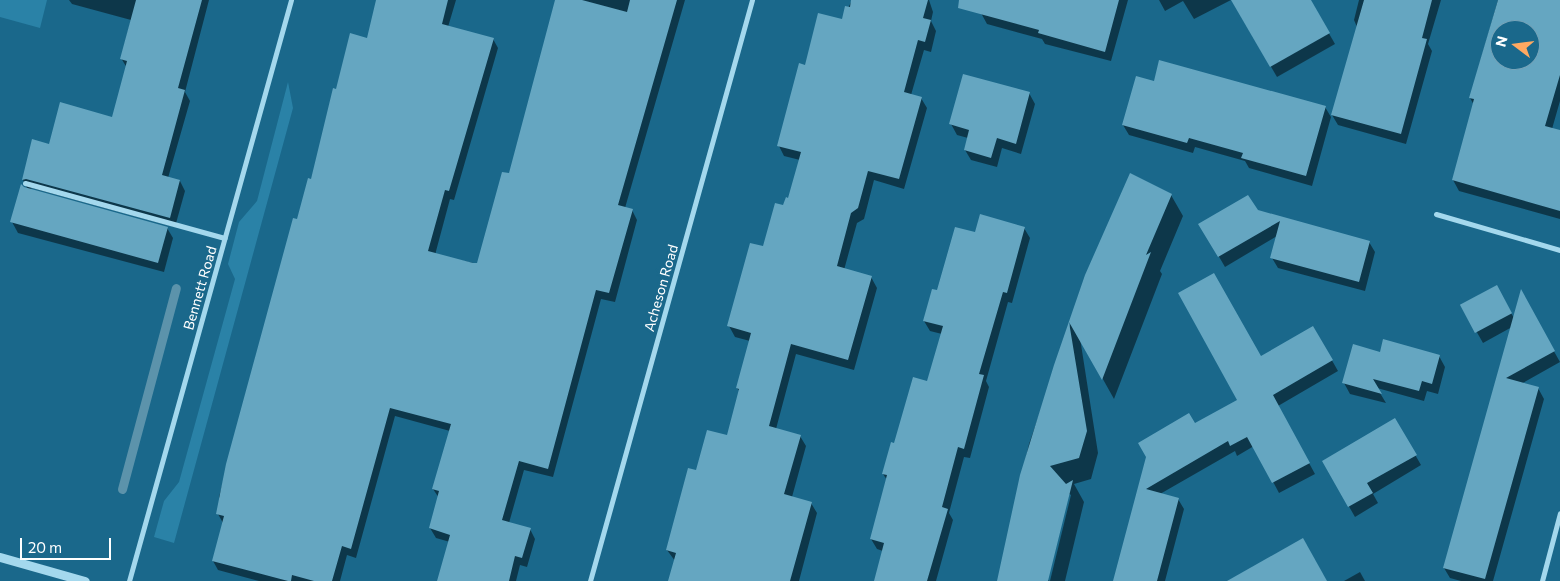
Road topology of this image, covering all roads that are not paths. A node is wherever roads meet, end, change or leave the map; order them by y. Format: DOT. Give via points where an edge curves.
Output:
graph roads {
  1 [pos="291,0"];
  2 [pos="752,0"];
  3 [pos="25,183"];
  4 [pos="1436,214"];
  5 [pos="225,238"];
  6 [pos="1560,250"];
  7 [pos="1560,513"];
  8 [pos="0,557"];
  9 [pos="85,581"];
  10 [pos="129,581"];
  11 [pos="590,581"];
  12 [pos="1542,581"];
  1 -- 5 [label="street, Bennett Road"];
  2 -- 11 [label="street, Acheson Road"];
  3 -- 5 [label="street"];
  4 -- 6 [label="street"];
  5 -- 10 [label="street, Bennett Road"];
  7 -- 12 [label="street"];
  8 -- 9 [label="street"];
}
